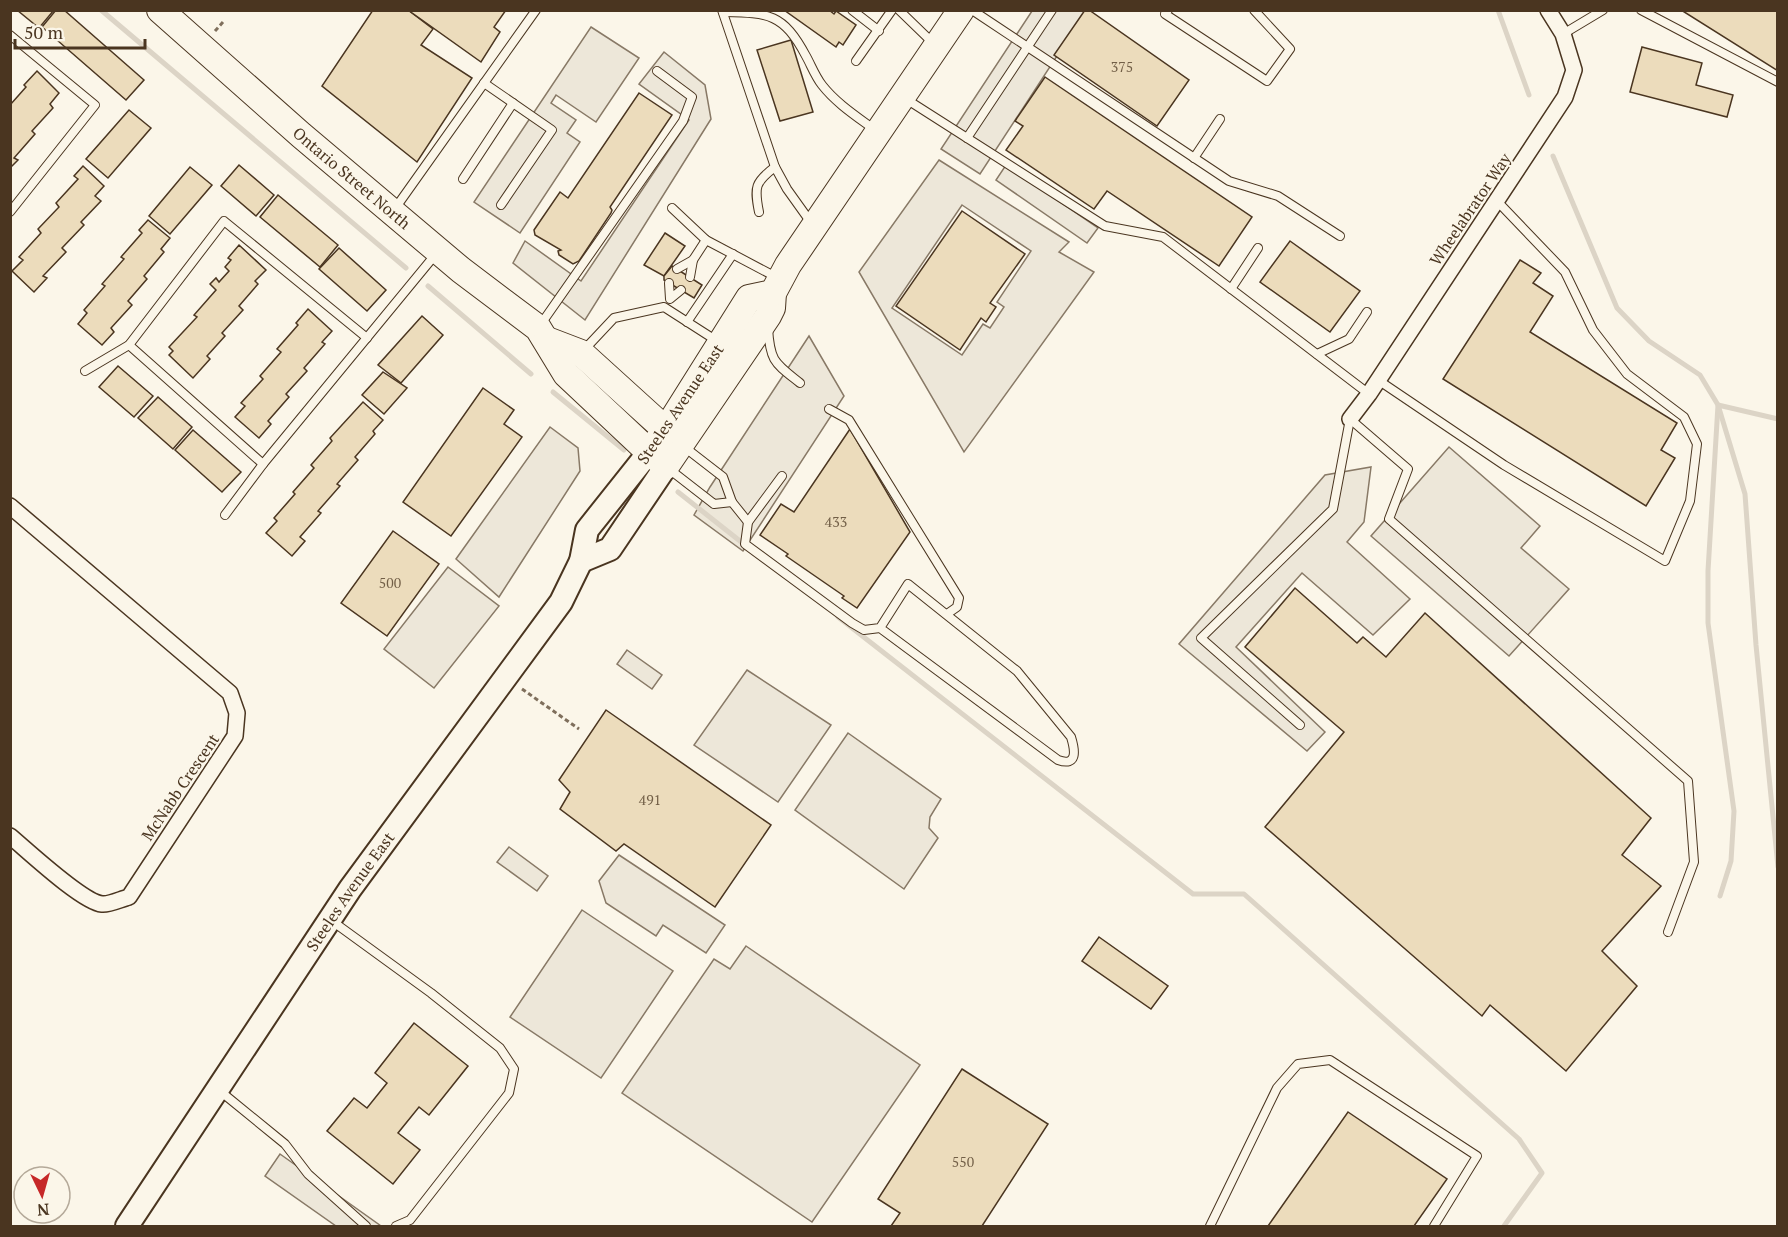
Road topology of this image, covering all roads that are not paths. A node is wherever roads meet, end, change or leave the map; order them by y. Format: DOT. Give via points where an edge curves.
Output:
graph roads {
  1 [pos="536,10"];
  2 [pos="852,10"];
  3 [pos="892,10"];
  4 [pos="899,10"];
  5 [pos="961,10"];
  6 [pos="972,10"];
  7 [pos="1052,10"];
  8 [pos="1168,10"];
  9 [pos="1254,10"];
  10 [pos="1548,10"];
  11 [pos="1603,10"];
  12 [pos="1641,10"];
  13 [pos="163,11"];
  14 [pos="723,11"];
  15 [pos="879,31"];
  16 [pos="1563,34"];
  17 [pos="10,35"];
  18 [pos="936,46"];
  19 [pos="1026,47"];
  20 [pos="856,61"];
  21 [pos="657,71"];
  22 [pos="1778,82"];
  23 [pos="484,83"];
  24 [pos="903,97"];
  25 [pos="513,103"];
  26 [pos="1220,119"];
  27 [pos="878,132"];
  28 [pos="967,138"];
  29 [pos="1194,158"];
  30 [pos="776,167"];
  31 [pos="462,179"];
  32 [pos="1497,201"];
  33 [pos="501,205"];
  34 [pos="672,208"];
  35 [pos="10,212"];
  36 [pos="393,212"];
  37 [pos="759,212"];
  38 [pos="814,226"];
  39 [pos="1340,236"];
  40 [pos="706,240"];
  41 [pos="1258,248"];
  42 [pos="438,251"];
  43 [pos="733,254"];
  44 [pos="693,260"];
  45 [pos="677,269"];
  46 [pos="690,277"];
  47 [pos="669,283"];
  48 [pos="1231,289"];
  49 [pos="681,290"];
  50 [pos="774,296"];
  51 [pos="670,299"];
  52 [pos="664,307"];
  53 [pos="1367,312"];
  54 [pos="687,322"];
  55 [pos="542,334"];
  56 [pos="367,338"];
  57 [pos="720,344"];
  58 [pos="129,345"];
  59 [pos="581,353"];
  60 [pos="1317,354"];
  61 [pos="85,371"];
  62 [pos="1378,380"];
  63 [pos="800,383"];
  64 [pos="1369,394"];
  65 [pos="829,409"];
  66 [pos="1350,419"];
  67 [pos="674,437"];
  68 [pos="658,459"];
  69 [pos="263,464"];
  70 [pos="782,476"];
  71 [pos="732,502"];
  72 [pos="10,506"];
  73 [pos="225,515"];
  74 [pos="748,522"];
  75 [pos="947,614"];
  76 [pos="880,628"];
  77 [pos="1300,725"];
  78 [pos="10,836"];
  79 [pos="330,920"];
  80 [pos="1668,932"];
  81 [pos="218,1090"];
  82 [pos="127,1227"];
  83 [pos="366,1227"];
  84 [pos="396,1227"];
  85 [pos="1210,1227"];
  86 [pos="1434,1227"];
  1 -- 23 [label="lane"];
  2 -- 15 [label="lane"];
  3 -- 15 [label="lane"];
  4 -- 18 [label="lane"];
  5 -- 18 [label="main road, Steeles Avenue East"];
  6 -- 19 [label="lane"];
  7 -- 19 [label="lane"];
  8 -- 9 [label="lane" via="1165,14 1267,81 1290,49"];
  10 -- 16 [label="street, Wheelabrator Way"];
  11 -- 16 [label="lane"];
  12 -- 22 [label="lane"];
  13 -- 36 [label="main road, Ontario Street North"];
  14 -- 27 [label="lane" via="757,13 777,19 795,35 821,84"];
  14 -- 30 [label="lane"];
  15 -- 20 [label="lane"];
  16 -- 32 [label="street, Wheelabrator Way" via="1574,70 1571,84"];
  17 -- 35 [label="lane" via="95,105"];
  18 -- 24 [label="main road, Steeles Avenue East"];
  19 -- 28 [label="lane"];
  19 -- 29 [label="lane"];
  21 -- 55 [label="lane" via="692,97 683,121"];
  23 -- 25 [label="lane"];
  23 -- 36 [label="lane"];
  24 -- 27 [label="main road, Steeles Avenue East"];
  24 -- 28 [label="lane"];
  25 -- 31 [label="lane"];
  25 -- 33 [label="lane" via="552,130"];
  26 -- 29 [label="lane"];
  27 -- 38 [label="main road, Steeles Avenue East"];
  28 -- 48 [label="lane" via="1105,226 1163,237"];
  29 -- 39 [label="lane" via="1229,181 1278,196"];
  30 -- 37 [label="lane" via="760,178 757,185"];
  30 -- 38 [label="lane"];
  32 -- 62 [label="street, Wheelabrator Way"];
  32 -- 62 [label="lane" via="1565,272 1593,330 1627,374 1684,417 1698,444 1690,501 1665,561 1504,465"];
  34 -- 40 [label="lane"];
  36 -- 42 [label="main road, Ontario Street North"];
  38 -- 50 [label="main road, Steeles Avenue East"];
  40 -- 43 [label="lane"];
  40 -- 44 [label="lane"];
  41 -- 48 [label="lane"];
  42 -- 55 [label="main road, Ontario Street North"];
  42 -- 56 [label="lane"];
  43 -- 50 [label="lane"];
  43 -- 54 [label="lane"];
  44 -- 45 [label="lane"];
  44 -- 46 [label="lane"];
  47 -- 51 [label="lane"];
  48 -- 60 [label="lane"];
  49 -- 51 [label="lane"];
  50 -- 57 [label="main road, Steeles Avenue East" via="749,298"];
  50 -- 63 [label="lane" via="768,346 778,365"];
  50 -- 67 [label="main road, Steeles Avenue East"];
  51 -- 52 [label="lane"];
  52 -- 54 [label="lane"];
  52 -- 59 [label="lane" via="614,318"];
  53 -- 60 [label="lane" via="1349,339"];
  54 -- 57 [label="lane"];
  55 -- 59 [label="main road, Ontario Street North"];
  55 -- 68 [label="main road, Ontario Street North" via="566,374"];
  56 -- 58 [label="lane" via="224,221"];
  56 -- 69 [label="lane"];
  57 -- 67 [label="main road, Steeles Avenue East"];
  58 -- 61 [label="lane"];
  58 -- 69 [label="lane"];
  59 -- 67 [label="main road, Ontario Street North"];
  60 -- 64 [label="lane"];
  62 -- 64 [label="street, Wheelabrator Way"];
  64 -- 66 [label="street, Wheelabrator Way"];
  65 -- 75 [label="lane" via="849,420 959,598 957,607"];
  66 -- 77 [label="lane" via="1333,509 1201,638"];
  66 -- 80 [label="lane" via="1408,469 1389,519 1688,781 1694,862"];
  67 -- 68 [label="main road, Steeles Avenue East"];
  67 -- 71 [label="lane" via="723,477"];
  68 -- 71 [label="lane" via="714,504"];
  68 -- 79 [label="main road, Steeles Avenue East" via="610,549 581,561 561,602"];
  69 -- 73 [label="lane"];
  70 -- 74 [label="lane"];
  71 -- 74 [label="lane"];
  72 -- 78 [label="street, McNabb Crescent" via="230,693 237,713 235,736 129,897 102,904 88,899"];
  74 -- 76 [label="lane" via="745,544 852,623 864,630"];
  75 -- 76 [label="lane" via="908,584"];
  75 -- 76 [label="lane" via="1017,671 1071,737 1071,761 1058,760"];
  79 -- 81 [label="main road, Steeles Avenue East"];
  79 -- 84 [label="lane" via="500,1048 514,1069 508,1093 410,1220"];
  81 -- 82 [label="main road, Steeles Avenue East"];
  81 -- 83 [label="lane" via="285,1144 308,1174"];
  85 -- 86 [label="lane" via="1277,1088 1298,1064 1330,1060 1477,1156"];
}
